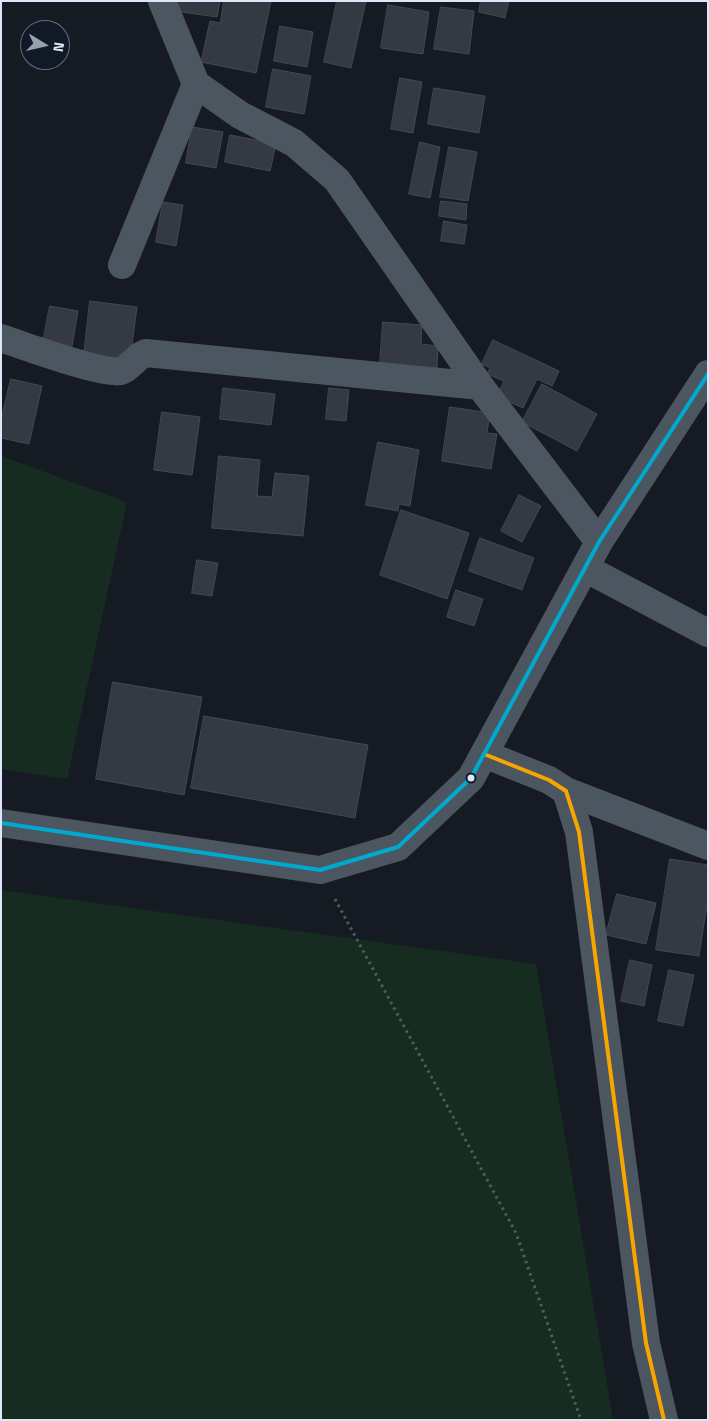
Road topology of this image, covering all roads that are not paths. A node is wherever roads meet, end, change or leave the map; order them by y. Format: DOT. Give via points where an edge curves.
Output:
graph roads {
  1 [pos="162,1"];
  2 [pos="196,84"];
  3 [pos="122,265"];
  4 [pos="1,338"];
  5 [pos="708,374"];
  6 [pos="480,386"];
  7 [pos="599,542"];
  8 [pos="585,568"];
  9 [pos="708,632"];
  10 [pos="484,754"];
  11 [pos="566,791"];
  12 [pos="1,823"];
  13 [pos="708,846"];
  14 [pos="664,1420"];
  1 -- 2 [label="street"];
  2 -- 3 [label="street"];
  2 -- 6 [label="street" via="240,115 294,143 337,180"];
  4 -- 6 [label="street" via="73,362 114,371 123,370 146,353"];
  5 -- 7 [label="street"];
  6 -- 7 [label="street"];
  7 -- 8 [label="street"];
  8 -- 9 [label="street"];
  8 -- 10 [label="street"];
  10 -- 11 [label="street" via="549,780"];
  10 -- 12 [label="street" via="471,778 398,847 320,870"];
  11 -- 13 [label="street"];
  11 -- 14 [label="street" via="579,832 646,1343"];
}
